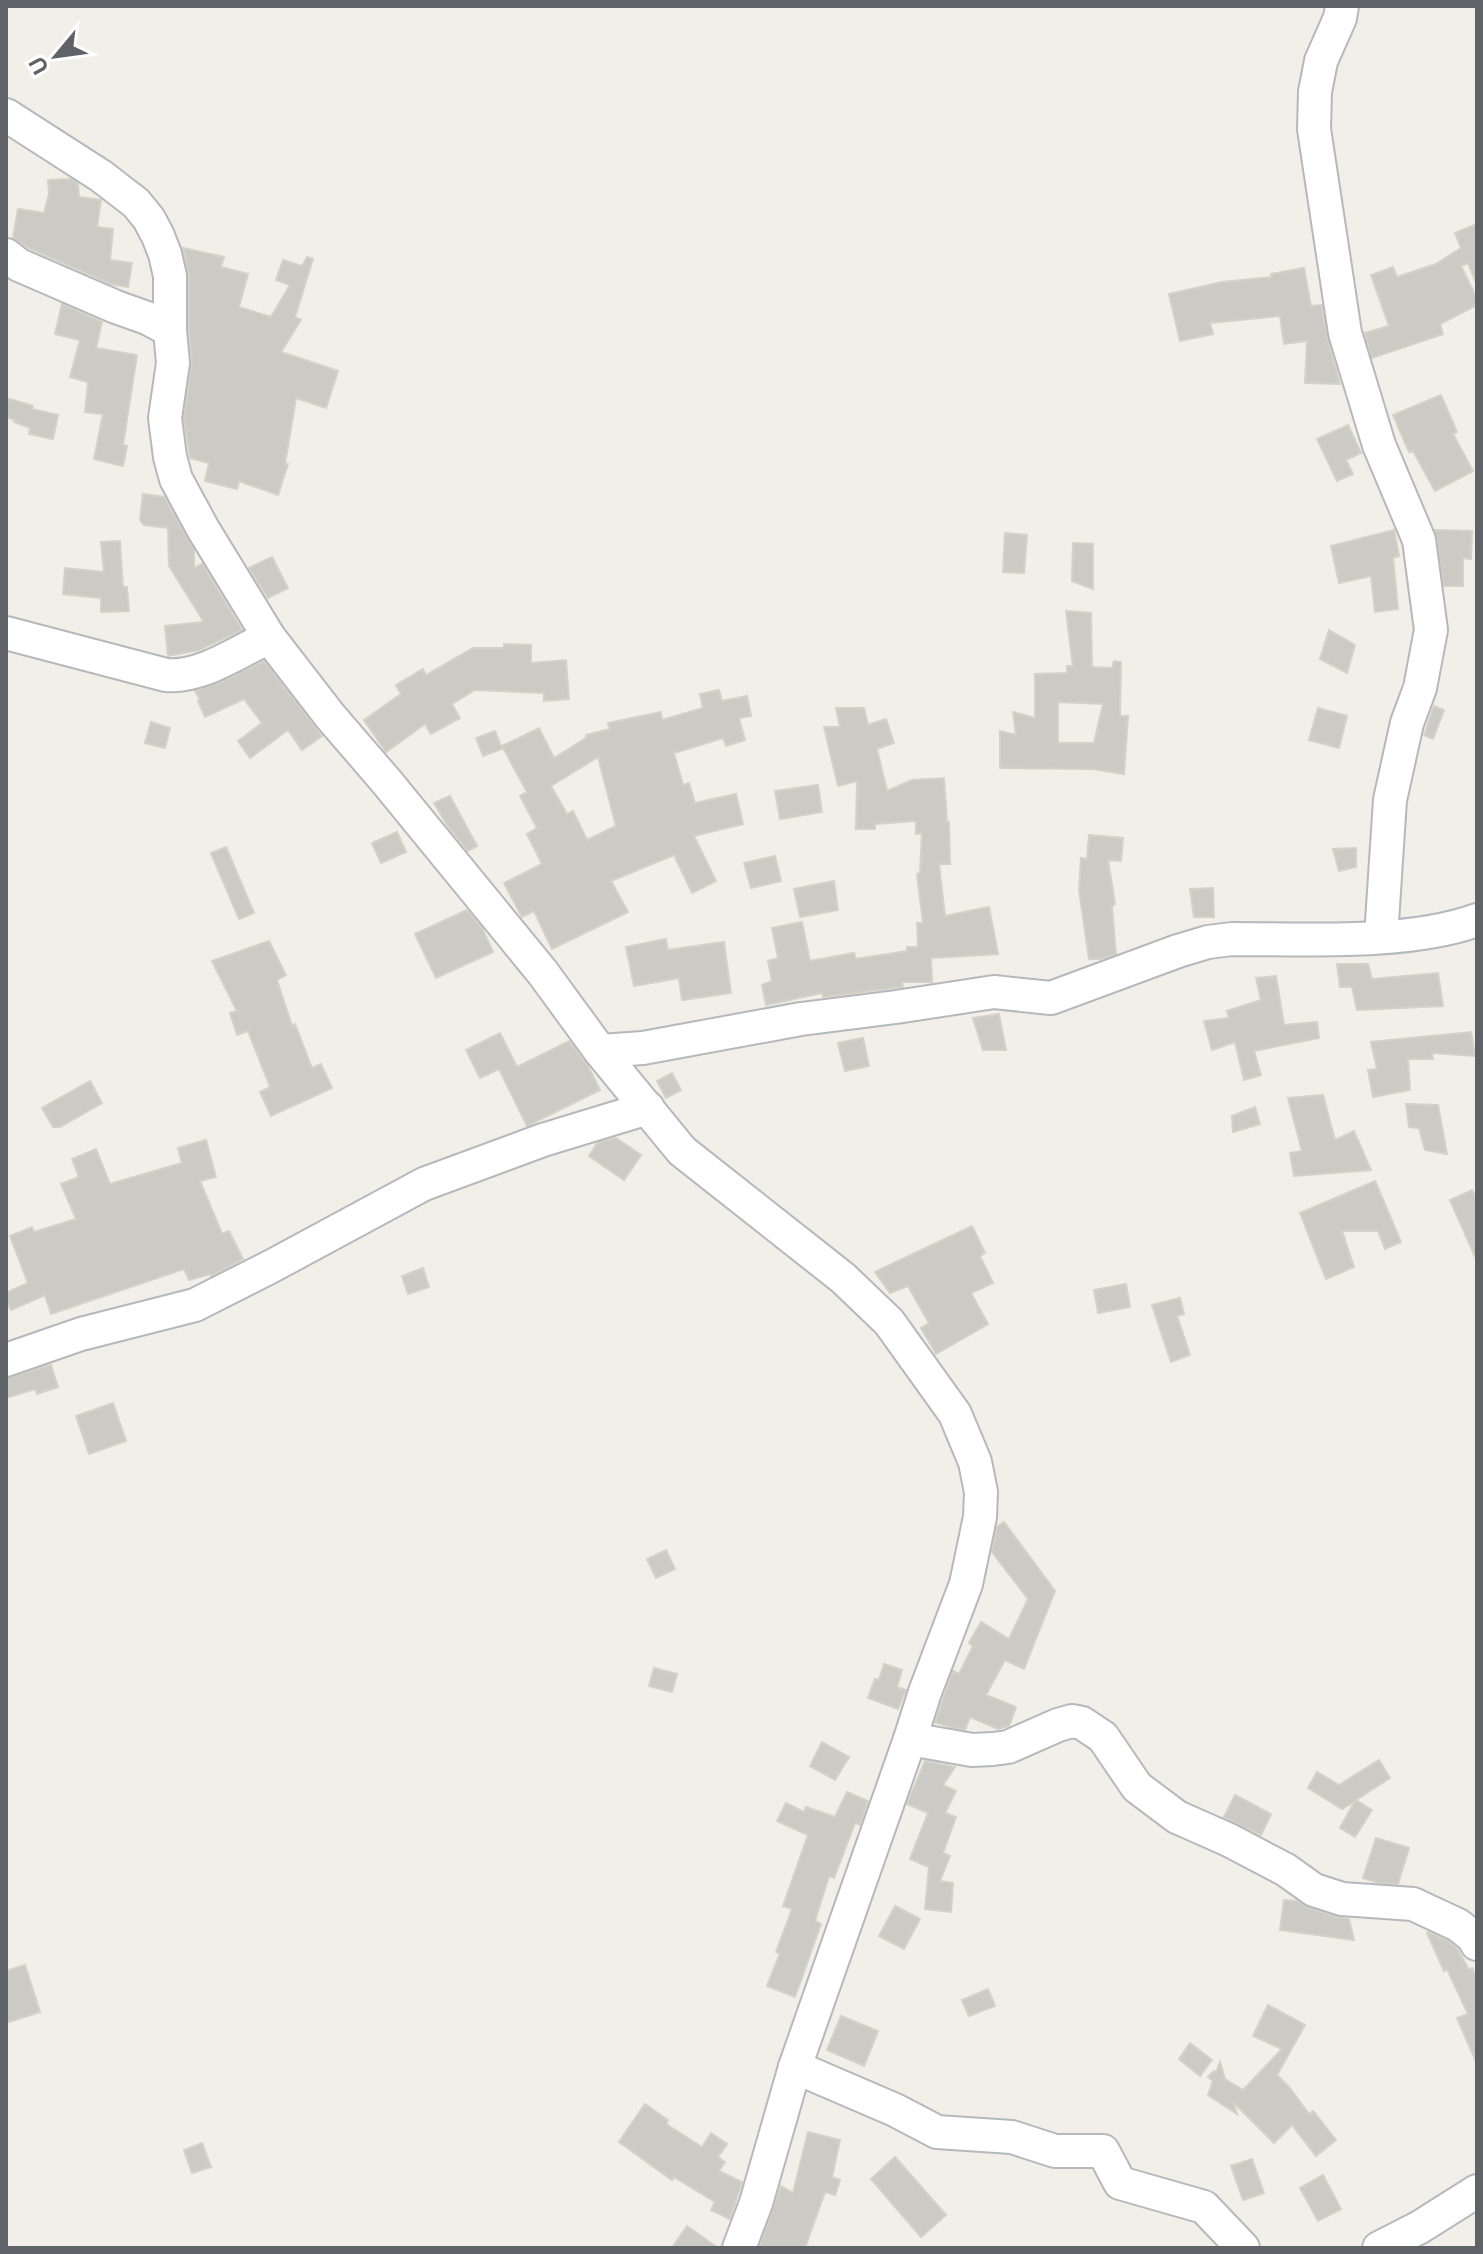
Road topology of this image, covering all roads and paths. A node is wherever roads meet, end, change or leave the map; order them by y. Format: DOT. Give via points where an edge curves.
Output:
graph roads {
  1 [pos="1342,6"];
  2 [pos="6,115"];
  3 [pos="6,255"];
  4 [pos="170,330"];
  5 [pos="6,633"];
  6 [pos="269,637"];
  7 [pos="1477,920"];
  8 [pos="1381,937"];
  9 [pos="600,1051"];
  10 [pos="648,1108"];
  11 [pos="6,1360"];
  12 [pos="910,1739"];
  13 [pos="1477,1944"];
  14 [pos="795,2067"];
  15 [pos="1477,2191"];
  16 [pos="739,2248"];
  17 [pos="1243,2248"];
  18 [pos="1379,2248"];
  1 -- 8 [label="street" via="1321,61 1314,129 1345,333 1379,445 1419,540 1431,630 1390,800"];
  2 -- 4 [label="street" via="101,176 149,219 170,276"];
  3 -- 4 [label="street"];
  4 -- 6 [label="street" via="173,363 165,418 176,479"];
  5 -- 6 [label="street" via="180,676"];
  6 -- 9 [label="street" via="543,973"];
  7 -- 8 [label="street" via="1456,928"];
  8 -- 9 [label="street" via="1208,942 1051,998 994,992"];
  9 -- 10 [label="street"];
  10 -- 11 [label="street" via="424,1184 195,1305 81,1334"];
  10 -- 12 [label="street" via="682,1151 843,1278 889,1322 955,1414 975,1462 981,1492 973,1555"];
  12 -- 13 [label="street" via="993,1749 1058,1725 1082,1723 1103,1737 1137,1787 1177,1817 1286,1870 1314,1890 1342,1899 1413,1904 1458,1925"];
  12 -- 14 [label="street"];
  14 -- 16 [label="street"];
  14 -- 17 [label="street" via="937,2132 1012,2137 1055,2151 1103,2151 1120,2183 1204,2207"];
  15 -- 18 [label="street"];
}
